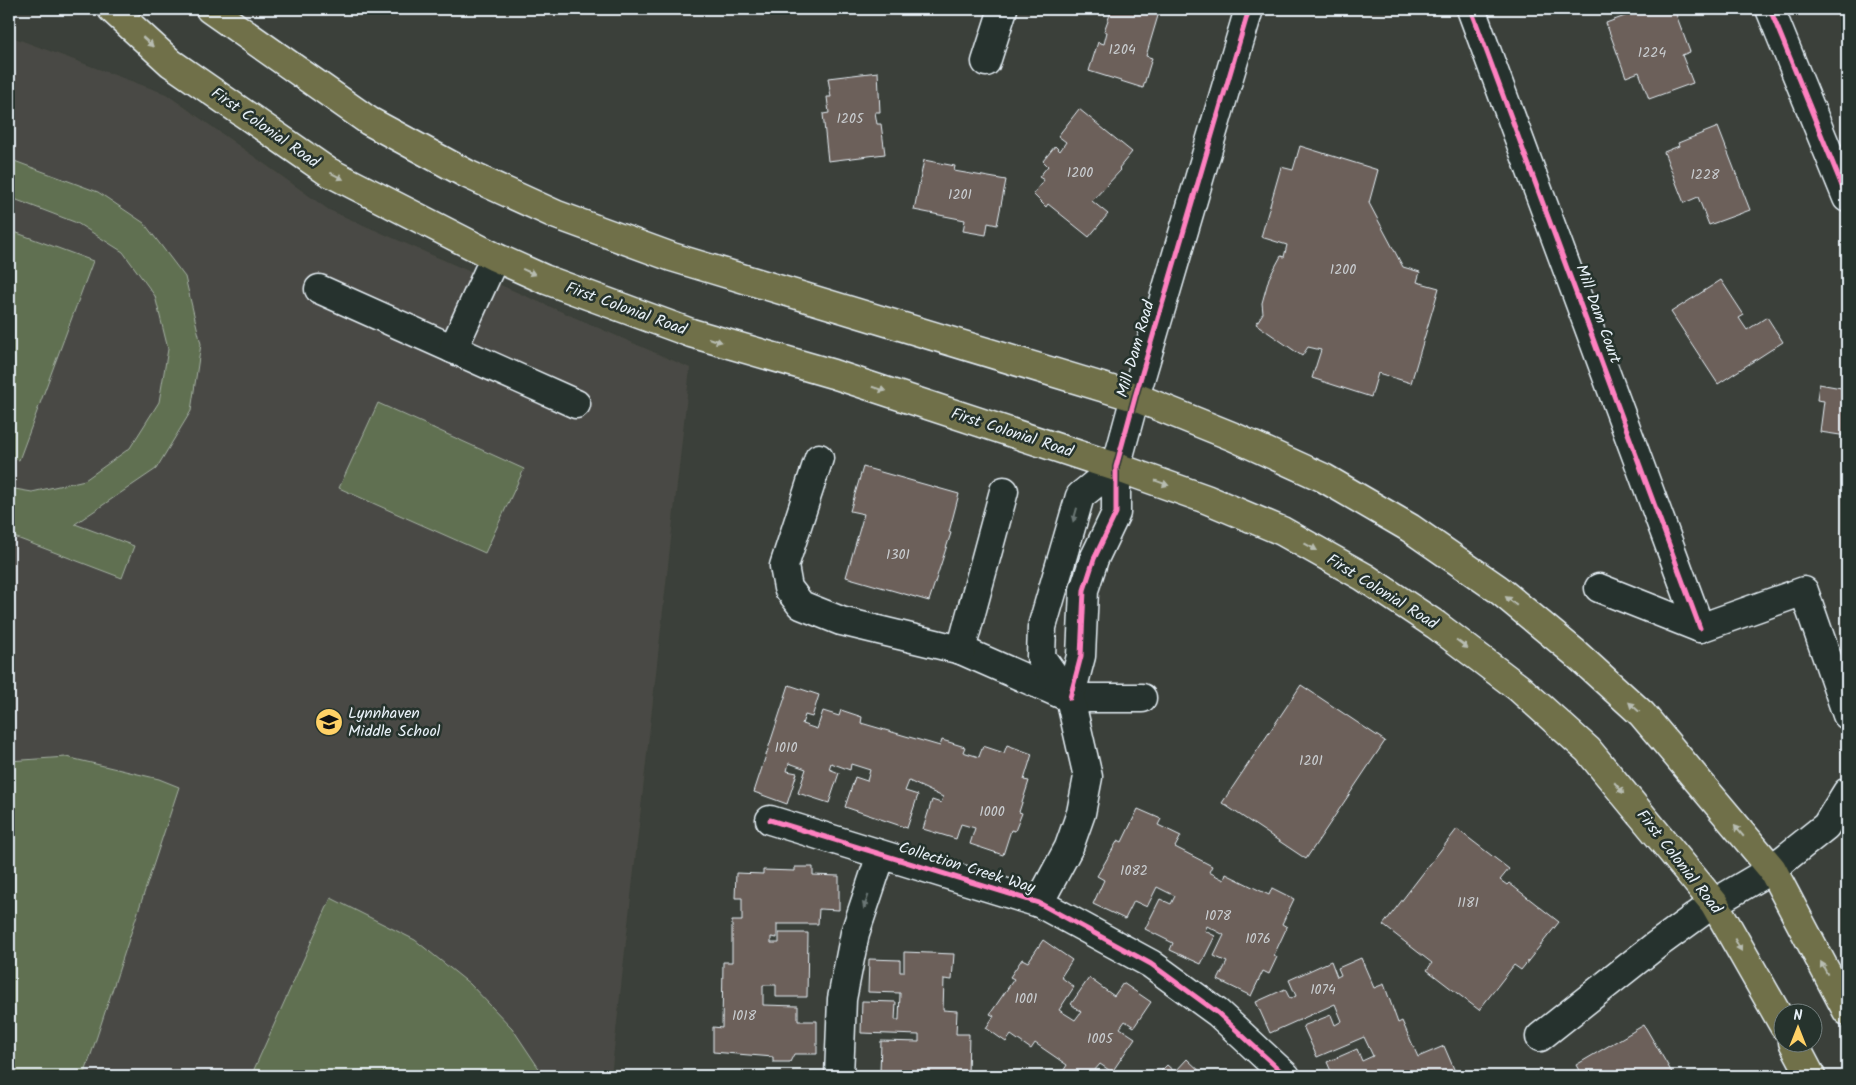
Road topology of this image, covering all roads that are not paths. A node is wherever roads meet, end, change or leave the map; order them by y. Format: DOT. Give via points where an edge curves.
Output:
graph roads {
  1 [pos="112,9"];
  2 [pos="210,9"];
  3 [pos="1003,9"];
  4 [pos="1249,9"];
  5 [pos="1472,9"];
  6 [pos="1770,9"];
  7 [pos="986,62"];
  8 [pos="1847,198"];
  9 [pos="496,257"];
  10 [pos="319,288"];
  11 [pos="453,349"];
  12 [pos="1135,397"];
  13 [pos="576,404"];
  14 [pos="819,458"];
  15 [pos="1116,467"];
  16 [pos="1004,491"];
  17 [pos="1599,588"];
  18 [pos="1700,628"];
  19 [pos="961,650"];
  20 [pos="1070,698"];
  21 [pos="1142,698"];
  22 [pos="1847,715"];
  23 [pos="1847,792"];
  24 [pos="770,820"];
  25 [pos="1837,828"];
  26 [pos="881,855"];
  27 [pos="1772,869"];
  28 [pos="1714,902"];
  29 [pos="1039,903"];
  30 [pos="1774,1008"];
  31 [pos="1847,1011"];
  32 [pos="1540,1037"];
  33 [pos="1799,1052"];
  34 [pos="839,1076"];
  35 [pos="1286,1076"];
  36 [pos="1812,1076"];
  1 -- 9 [label="main road, First Colonial Road, one-way" via="171,63 327,171"];
  2 -- 12 [label="main road" via="369,120 467,174 556,214 672,257"];
  3 -- 7 [label="street"];
  4 -- 12 [label="street, Mill Dam Road"];
  5 -- 18 [label="street, Mill Dam Court"];
  6 -- 8 [label="street"];
  9 -- 11 [label="street"];
  9 -- 15 [label="main road, First Colonial Road, one-way" via="544,279 691,333 833,374"];
  10 -- 11 [label="street"];
  11 -- 13 [label="street"];
  12 -- 15 [label="street, Mill Dam Road"];
  27 -- 12 [label="main road, one-way" via="1642,714 1498,589 1410,528 1324,478 1234,436"];
  14 -- 19 [label="street" via="784,566 788,588 801,605 841,621"];
  15 -- 20 [label="street, Mill Dam Road" via="1116,514 1094,559 1084,590 1081,656"];
  15 -- 20 [label="street, Mill Dam Road, one-way" via="1080,496 1042,627 1041,657"];
  15 -- 28 [label="main road, First Colonial Road, one-way" via="1206,499 1282,531 1364,577 1436,625 1519,688 1588,750"];
  16 -- 19 [label="street"];
  17 -- 18 [label="street"];
  18 -- 22 [label="street" via="1804,591"];
  19 -- 20 [label="street"];
  20 -- 21 [label="street"];
  20 -- 29 [label="street, Mill Dam Road" via="1088,777 1081,813 1069,848"];
  23 -- 25 [label="street"];
  24 -- 26 [label="street, Collection Creek Way"];
  25 -- 27 [label="street"];
  26 -- 29 [label="street, Collection Creek Way"];
  26 -- 34 [label="street, Collection Creek Way, one-way" via="855,933 842,999"];
  27 -- 28 [label="street"];
  31 -- 27 [label="main road, one-way"];
  28 -- 30 [label="main road, First Colonial Road, one-way"];
  28 -- 32 [label="street"];
  29 -- 35 [label="street, Collection Creek Way" via="1151,964 1218,1013"];
  33 -- 36 [label="main road"];
}
